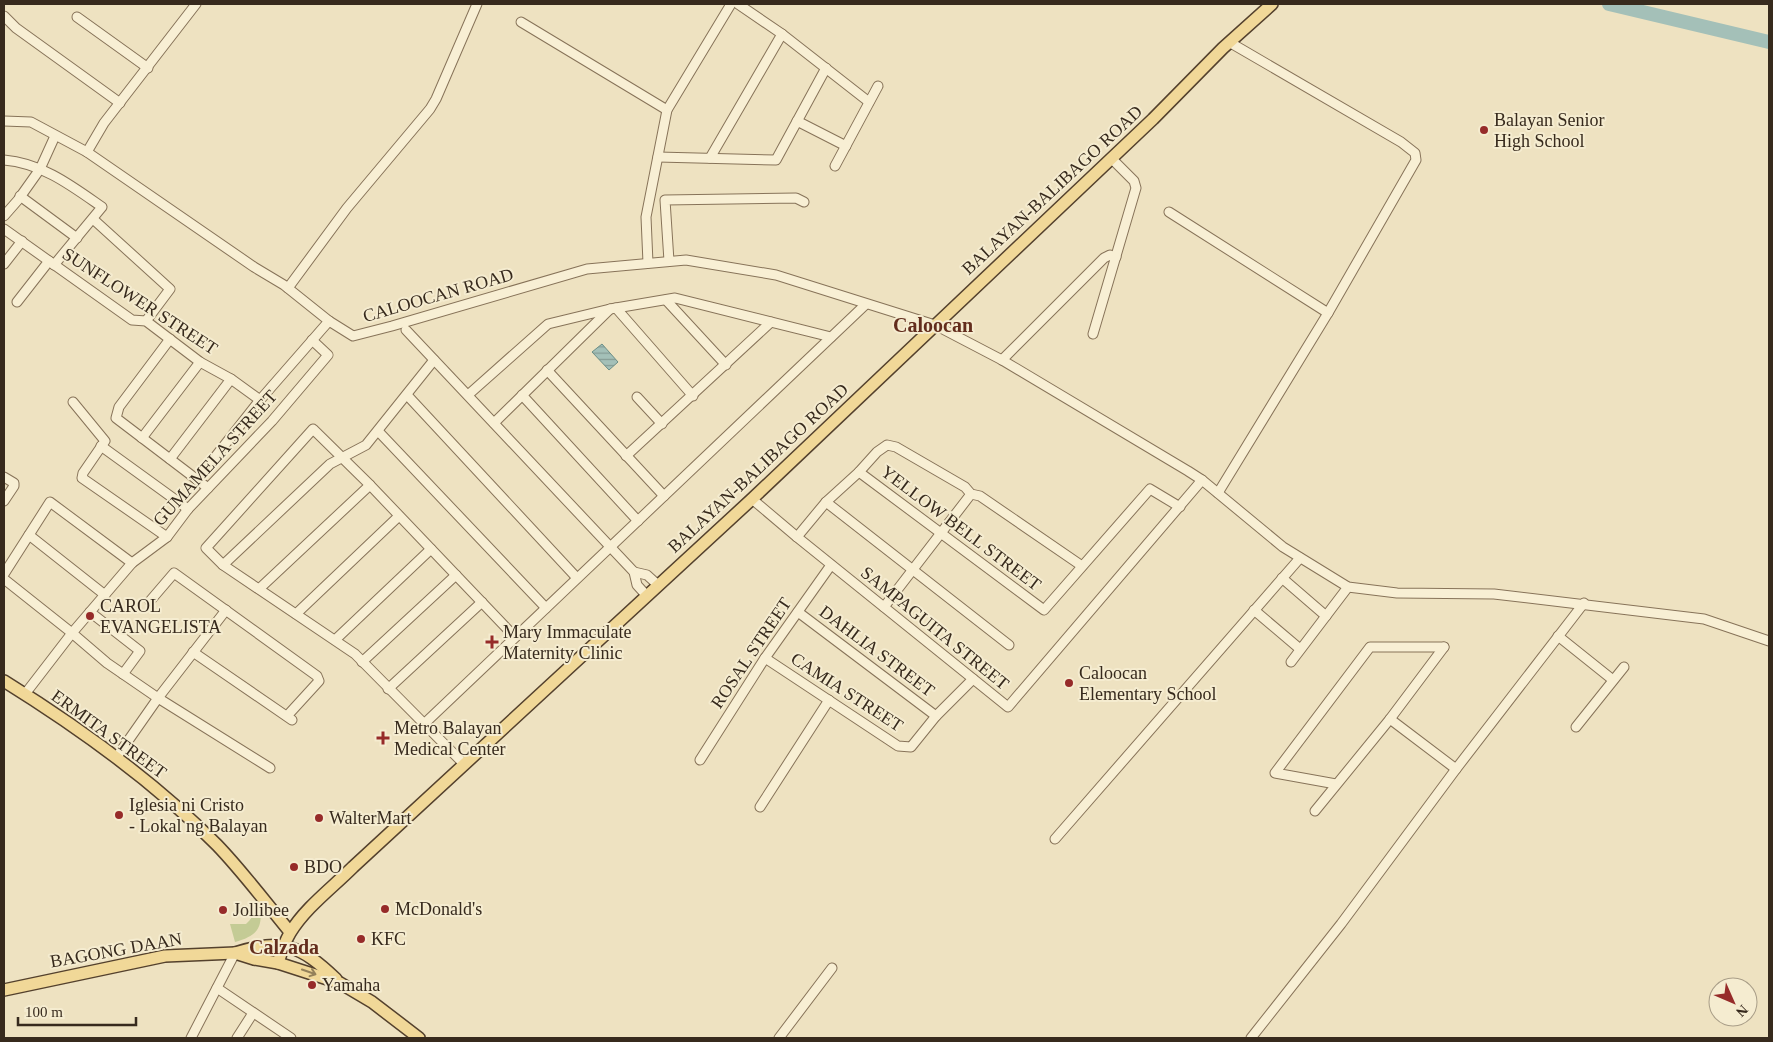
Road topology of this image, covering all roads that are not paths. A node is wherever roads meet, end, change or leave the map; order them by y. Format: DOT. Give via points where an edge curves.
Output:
graph roads {
  1 [pos="196,4"];
  2 [pos="477,4"];
  3 [pos="731,4"];
  4 [pos="738,4"];
  5 [pos="1272,4"];
  6 [pos="4,16"];
  7 [pos="77,17"];
  8 [pos="521,22"];
  9 [pos="782,34"];
  10 [pos="1229,42"];
  11 [pos="148,68"];
  12 [pos="826,68"];
  13 [pos="878,86"];
  14 [pos="869,102"];
  15 [pos="120,103"];
  16 [pos="667,110"];
  17 [pos="4,121"];
  18 [pos="797,121"];
  19 [pos="55,136"];
  20 [pos="846,146"];
  21 [pos="87,152"];
  22 [pos="658,157"];
  23 [pos="710,158"];
  24 [pos="1111,158"];
  25 [pos="4,160"];
  26 [pos="835,166"];
  27 [pos="40,169"];
  28 [pos="20,196"];
  29 [pos="804,202"];
  30 [pos="1169,212"];
  31 [pos="4,216"];
  32 [pos="93,219"];
  33 [pos="4,229"];
  34 [pos="77,238"];
  35 [pos="22,241"];
  36 [pos="1116,257"];
  37 [pos="669,262"];
  38 [pos="52,263"];
  39 [pos="648,263"];
  40 [pos="4,264"];
  41 [pos="288,288"];
  42 [pos="666,300"];
  43 [pos="17,302"];
  44 [pos="865,305"];
  45 [pos="613,309"];
  46 [pos="1328,313"];
  47 [pos="146,321"];
  48 [pos="329,322"];
  49 [pos="771,322"];
  50 [pos="935,324"];
  51 [pos="406,330"];
  52 [pos="1093,334"];
  53 [pos="831,337"];
  54 [pos="170,339"];
  55 [pos="312,340"];
  56 [pos="434,360"];
  57 [pos="1002,360"];
  58 [pos="200,362"];
  59 [pos="726,365"];
  60 [pos="547,370"];
  61 [pos="230,379"];
  62 [pos="407,395"];
  63 [pos="468,395"];
  64 [pos="522,395"];
  65 [pos="693,396"];
  66 [pos="637,397"];
  67 [pos="260,400"];
  68 [pos="73,402"];
  69 [pos="494,423"];
  70 [pos="662,424"];
  71 [pos="378,431"];
  72 [pos="142,438"];
  73 [pos="101,446"];
  74 [pos="626,456"];
  75 [pos="342,458"];
  76 [pos="170,459"];
  77 [pos="859,472"];
  78 [pos="4,476"];
  79 [pos="197,480"];
  80 [pos="1202,480"];
  81 [pos="370,485"];
  82 [pos="208,488"];
  83 [pos="1218,493"];
  84 [pos="971,494"];
  85 [pos="664,496"];
  86 [pos="752,499"];
  87 [pos="4,501"];
  88 [pos="826,502"];
  89 [pos="1180,507"];
  90 [pos="188,509"];
  91 [pos="399,516"];
  92 [pos="638,521"];
  93 [pos="942,534"];
  94 [pos="29,535"];
  95 [pos="167,537"];
  96 [pos="797,537"];
  97 [pos="610,547"];
  98 [pos="431,549"];
  99 [pos="1300,558"];
  100 [pos="132,563"];
  101 [pos="223,565"];
  102 [pos="831,565"];
  103 [pos="1082,566"];
  104 [pos="913,570"];
  105 [pos="634,572"];
  106 [pos="4,574"];
  107 [pos="456,575"];
  108 [pos="577,578"];
  109 [pos="1282,578"];
  110 [pos="4,579"];
  111 [pos="658,586"];
  112 [pos="1348,587"];
  113 [pos="260,589"];
  114 [pos="105,594"];
  115 [pos="647,596"];
  116 [pos="150,601"];
  117 [pos="482,602"];
  118 [pos="1584,603"];
  119 [pos="884,607"];
  120 [pos="546,608"];
  121 [pos="226,610"];
  122 [pos="1254,610"];
  123 [pos="90,612"];
  124 [pos="798,612"];
  125 [pos="296,614"];
  126 [pos="1326,616"];
  127 [pos="72,633"];
  128 [pos="1558,636"];
  129 [pos="515,637"];
  130 [pos="335,640"];
  131 [pos="1769,641"];
  132 [pos="1009,645"];
  133 [pos="1300,649"];
  134 [pos="193,652"];
  135 [pos="765,658"];
  136 [pos="362,662"];
  137 [pos="1291,662"];
  138 [pos="1624,667"];
  139 [pos="123,674"];
  140 [pos="973,679"];
  141 [pos="1613,680"];
  142 [pos="4,681"];
  143 [pos="388,689"];
  144 [pos="25,694"];
  145 [pos="158,698"];
  146 [pos="829,700"];
  147 [pos="936,716"];
  148 [pos="1390,719"];
  149 [pos="424,724"];
  150 [pos="1576,727"];
  151 [pos="116,758"];
  152 [pos="700,760"];
  153 [pos="464,764"];
  154 [pos="270,768"];
  155 [pos="1456,769"];
  156 [pos="1336,784"];
  157 [pos="760,807"];
  158 [pos="1315,811"];
  159 [pos="1055,839"];
  160 [pos="290,932"];
  161 [pos="284,945"];
  162 [pos="235,953"];
  163 [pos="278,963"];
  164 [pos="832,968"];
  165 [pos="340,983"];
  166 [pos="217,988"];
  167 [pos="4,990"];
  168 [pos="253,1013"];
  169 [pos="191,1038"];
  170 [pos="237,1038"];
  171 [pos="290,1038"];
  172 [pos="419,1038"];
  173 [pos="779,1038"];
  174 [pos="1251,1038"];
  1 -- 11 [label="street"];
  2 -- 41 [label="street" via="430,109 347,208"];
  3 -- 16 [label="street"];
  4 -- 9 [label="street"];
  5 -- 10 [label="main road, BALAYAN-BALIBAGO ROAD"];
  6 -- 15 [label="street"];
  7 -- 11 [label="street"];
  8 -- 16 [label="street"];
  9 -- 12 [label="street"];
  9 -- 23 [label="street"];
  10 -- 24 [label="main road, BALAYAN-BALIBAGO ROAD"];
  10 -- 46 [label="street" via="1415,153 1416,160"];
  11 -- 15 [label="street"];
  12 -- 14 [label="street"];
  12 -- 18 [label="street"];
  13 -- 14 [label="street"];
  14 -- 20 [label="street"];
  15 -- 21 [label="street" via="104,122"];
  16 -- 22 [label="street"];
  17 -- 19 [label="street, CALOOCAN ROAD" via="31,122"];
  18 -- 20 [label="street"];
  18 -- 23 [label="street" via="776,160"];
  19 -- 21 [label="street, CALOOCAN ROAD"];
  19 -- 27 [label="street"];
  20 -- 26 [label="street"];
  21 -- 41 [label="street, CALOOCAN ROAD"];
  22 -- 23 [label="street"];
  22 -- 39 [label="street" via="646,218"];
  24 -- 36 [label="street" via="1134,181 1136,188"];
  24 -- 50 [label="main road, BALAYAN-BALIBAGO ROAD"];
  25 -- 27 [label="street"];
  27 -- 28 [label="street"];
  27 -- 32 [label="street" via="55,175 102,207"];
  28 -- 31 [label="street"];
  28 -- 34 [label="street"];
  29 -- 37 [label="street" via="796,198 665,200"];
  30 -- 46 [label="street"];
  32 -- 34 [label="street"];
  32 -- 47 [label="street" via="170,289"];
  33 -- 35 [label="street, SUNFLOWER STREET"];
  34 -- 38 [label="street"];
  35 -- 38 [label="street, SUNFLOWER STREET"];
  35 -- 40 [label="street"];
  36 -- 52 [label="street"];
  36 -- 57 [label="street" via="1104,258"];
  37 -- 39 [label="street, CALOOCAN ROAD"];
  37 -- 50 [label="street, CALOOCAN ROAD" via="686,260 776,275"];
  38 -- 43 [label="street"];
  38 -- 47 [label="street, SUNFLOWER STREET" via="132,320"];
  39 -- 48 [label="street, CALOOCAN ROAD" via="587,269 353,336"];
  41 -- 48 [label="street, CALOOCAN ROAD"];
  42 -- 45 [label="street"];
  42 -- 49 [label="street" via="675,298"];
  42 -- 59 [label="street"];
  44 -- 53 [label="street"];
  45 -- 60 [label="street"];
  45 -- 63 [label="street" via="548,324"];
  45 -- 65 [label="street"];
  46 -- 83 [label="street"];
  47 -- 54 [label="street, SUNFLOWER STREET"];
  48 -- 55 [label="street"];
  49 -- 53 [label="street"];
  49 -- 59 [label="street"];
  50 -- 57 [label="street, CALOOCAN ROAD"];
  50 -- 86 [label="main road, BALAYAN-BALIBAGO ROAD"];
  51 -- 56 [label="street"];
  53 -- 85 [label="street"];
  54 -- 58 [label="street, SUNFLOWER STREET"];
  54 -- 72 [label="street" via="118,408 116,418"];
  55 -- 67 [label="street"];
  55 -- 82 [label="street, GUMAMELA STREET" via="328,354 272,421"];
  56 -- 62 [label="street"];
  56 -- 63 [label="street"];
  57 -- 80 [label="street, CALOOCAN ROAD"];
  58 -- 61 [label="street, SUNFLOWER STREET"];
  58 -- 72 [label="street"];
  59 -- 65 [label="street"];
  60 -- 64 [label="street"];
  60 -- 74 [label="street"];
  61 -- 67 [label="street, SUNFLOWER STREET"];
  61 -- 76 [label="street"];
  62 -- 71 [label="street"];
  62 -- 108 [label="street"];
  63 -- 69 [label="street"];
  64 -- 69 [label="street"];
  64 -- 92 [label="street"];
  65 -- 70 [label="street"];
  66 -- 70 [label="street"];
  67 -- 79 [label="street"];
  68 -- 73 [label="street" via="104,441"];
  69 -- 97 [label="street"];
  70 -- 74 [label="street"];
  71 -- 75 [label="street" via="366,445"];
  71 -- 120 [label="street"];
  72 -- 76 [label="street"];
  73 -- 90 [label="street"];
  73 -- 95 [label="street" via="82,478"];
  74 -- 85 [label="street"];
  75 -- 81 [label="street"];
  75 -- 101 [label="street" via="330,464"];
  75 -- 101 [label="street" via="313,429 206,548"];
  76 -- 79 [label="street"];
  77 -- 84 [label="street" via="887,445 896,447 965,487"];
  77 -- 88 [label="street"];
  77 -- 93 [label="street, YELLOW BELL STREET"];
  78 -- 87 [label="street" via="14,486"];
  79 -- 82 [label="street"];
  80 -- 83 [label="street, CALOOCAN ROAD"];
  80 -- 89 [label="street, SAMPAGUITA STREET"];
  81 -- 91 [label="street"];
  81 -- 113 [label="street"];
  82 -- 90 [label="street, GUMAMELA STREET"];
  83 -- 99 [label="street, CALOOCAN ROAD"];
  84 -- 93 [label="street"];
  84 -- 103 [label="street" via="980,496"];
  85 -- 92 [label="street"];
  86 -- 96 [label="street, SAMPAGUITA STREET"];
  86 -- 111 [label="main road, BALAYAN-BALIBAGO ROAD"];
  88 -- 96 [label="street"];
  88 -- 104 [label="street"];
  89 -- 103 [label="street" via="1150,489"];
  89 -- 140 [label="street, SAMPAGUITA STREET" via="1008,707"];
  90 -- 95 [label="street, GUMAMELA STREET"];
  91 -- 98 [label="street"];
  91 -- 125 [label="street"];
  92 -- 97 [label="street"];
  93 -- 103 [label="street, YELLOW BELL STREET" via="1044,610"];
  93 -- 104 [label="street"];
  94 -- 100 [label="street" via="50,502"];
  94 -- 106 [label="street"];
  94 -- 114 [label="street"];
  95 -- 100 [label="street, GUMAMELA STREET"];
  96 -- 102 [label="street, SAMPAGUITA STREET"];
  97 -- 105 [label="street"];
  97 -- 108 [label="street"];
  98 -- 107 [label="street"];
  98 -- 130 [label="street"];
  99 -- 109 [label="street"];
  99 -- 112 [label="street, CALOOCAN ROAD"];
  100 -- 114 [label="street, GUMAMELA STREET"];
  101 -- 113 [label="street"];
  102 -- 119 [label="street, SAMPAGUITA STREET"];
  102 -- 124 [label="street, ROSAL STREET"];
  104 -- 119 [label="street"];
  104 -- 132 [label="street"];
  105 -- 111 [label="street" via="647,575"];
  105 -- 115 [label="street" via="637,585"];
  107 -- 117 [label="street"];
  107 -- 136 [label="street"];
  108 -- 120 [label="street"];
  109 -- 122 [label="street"];
  109 -- 126 [label="street"];
  110 -- 127 [label="street"];
  111 -- 115 [label="main road, BALAYAN-BALIBAGO ROAD"];
  112 -- 118 [label="street" via="1396,592 1494,594"];
  112 -- 126 [label="street"];
  113 -- 125 [label="street"];
  114 -- 123 [label="street, GUMAMELA STREET"];
  115 -- 153 [label="main road, BALAYAN-BALIBAGO ROAD"];
  116 -- 121 [label="street" via="174,573"];
  117 -- 129 [label="street"];
  117 -- 143 [label="street"];
  118 -- 128 [label="street"];
  118 -- 131 [label="street" via="1704,619"];
  119 -- 140 [label="street, SAMPAGUITA STREET"];
  120 -- 129 [label="street"];
  121 -- 134 [label="street"];
  121 -- 134 [label="street" via="319,680 289,718"];
  122 -- 133 [label="street"];
  122 -- 159 [label="street"];
  123 -- 127 [label="street, GUMAMELA STREET"];
  123 -- 139 [label="street" via="140,651"];
  124 -- 135 [label="street, ROSAL STREET"];
  124 -- 147 [label="street, DAHLIA STREET"];
  125 -- 130 [label="street"];
  126 -- 133 [label="street"];
  127 -- 139 [label="street"];
  127 -- 144 [label="street, GUMAMELA STREET"];
  128 -- 141 [label="street"];
  128 -- 155 [label="street"];
  129 -- 149 [label="street"];
  130 -- 136 [label="street"];
  133 -- 137 [label="street"];
  134 -- 145 [label="street"];
  135 -- 146 [label="street, CAMIA STREET"];
  135 -- 152 [label="street, ROSAL STREET"];
  136 -- 143 [label="street"];
  138 -- 141 [label="street"];
  139 -- 145 [label="street"];
  140 -- 147 [label="street, CAMIA STREET"];
  141 -- 150 [label="street"];
  142 -- 144 [label="main road, ERMITA STREET"];
  143 -- 149 [label="street"];
  144 -- 151 [label="main road, ERMITA STREET"];
  145 -- 151 [label="street"];
  145 -- 154 [label="street"];
  146 -- 147 [label="street, CAMIA STREET" via="898,746 911,747"];
  146 -- 157 [label="street"];
  148 -- 155 [label="street"];
  148 -- 156 [label="street"];
  148 -- 156 [label="street" via="1444,647 1370,647 1275,773"];
  149 -- 153 [label="street"];
  151 -- 160 [label="main road, ERMITA STREET" via="161,793 217,845"];
  153 -- 160 [label="main road, BALAYAN-BALIBAGO ROAD" via="304,915"];
  155 -- 174 [label="street" via="1342,924"];
  156 -- 158 [label="street"];
  160 -- 161 [label="main road, BALAYAN-BALIBAGO ROAD"];
  161 -- 162 [label="main road, BAGONG DAAN" via="259,946"];
  161 -- 163 [label="main road, BALAYAN-BALIBAGO ROAD"];
  161 -- 165 [label="main road" via="316,960"];
  162 -- 163 [label="main road, BAGONG DAAN"];
  162 -- 166 [label="street"];
  162 -- 167 [label="main road, BAGONG DAAN" via="165,956"];
  163 -- 165 [label="main road, BAGONG DAAN, one-way"];
  164 -- 173 [label="street"];
  165 -- 172 [label="main road" via="372,1002"];
  166 -- 168 [label="street"];
  166 -- 169 [label="street"];
  168 -- 170 [label="street"];
  168 -- 171 [label="street"];
}
